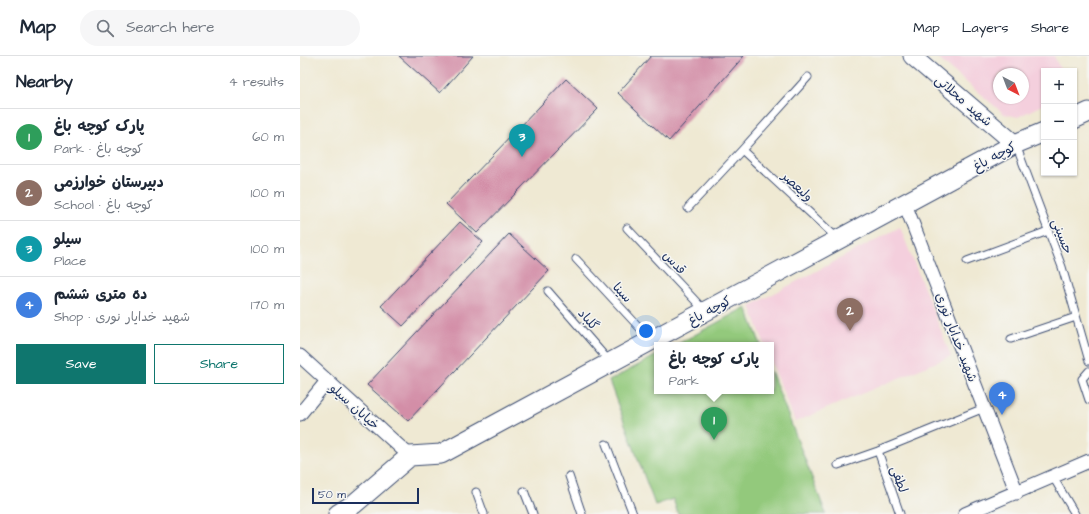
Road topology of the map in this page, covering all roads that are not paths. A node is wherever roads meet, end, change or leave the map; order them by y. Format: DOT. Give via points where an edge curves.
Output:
graph roads {
  1 [pos="912,56"];
  2 [pos="808,77"];
  3 [pos="1089,112"];
  4 [pos="1077,118"];
  5 [pos="1041,133"];
  6 [pos="1015,144"];
  7 [pos="742,150"];
  8 [pos="905,204"];
  9 [pos="688,208"];
  10 [pos="627,228"];
  11 [pos="1048,231"];
  12 [pos="838,240"];
  13 [pos="576,259"];
  14 [pos="967,261"];
  15 [pos="548,291"];
  16 [pos="705,312"];
  17 [pos="1076,317"];
  18 [pos="1011,339"];
  19 [pos="652,341"];
  20 [pos="301,358"];
  21 [pos="1089,361"];
  22 [pos="611,363"];
  23 [pos="1089,371"];
  24 [pos="327,381"];
  25 [pos="1089,400"];
  26 [pos="984,408"];
  27 [pos="300,414"];
  28 [pos="606,444"];
  29 [pos="878,451"];
  30 [pos="410,456"];
  31 [pos="1089,461"];
  32 [pos="838,465"];
  33 [pos="569,476"];
  34 [pos="1053,477"];
  35 [pos="524,491"];
  36 [pos="476,492"];
  37 [pos="1017,493"];
  38 [pos="338,514"];
  39 [pos="484,514"];
  40 [pos="533,514"];
  41 [pos="582,514"];
  42 [pos="633,514"];
  43 [pos="900,514"];
  44 [pos="965,514"];
  45 [pos="1075,514"];
  1 -- 6 [label="street, شهید محلاتی"];
  2 -- 7 [label="lane"];
  3 -- 4 [label="main road"];
  5 -- 6 [label="main road, کوچه باغ"];
  6 -- 8 [label="main road, کوچه باغ"];
  6 -- 11 [label="lane, حسینی"];
  7 -- 9 [label="lane"];
  7 -- 12 [label="lane, ولیعصر"];
  8 -- 12 [label="main road, کوچه باغ"];
  8 -- 26 [label="street, شهید خدایار نوری"];
  10 -- 16 [label="lane, قدس"];
  11 -- 14 [label="lane"];
  11 -- 17 [label="lane, حسینی"];
  12 -- 16 [label="main road, کوچه باغ"];
  13 -- 19 [label="lane, سینا"];
  15 -- 22 [label="lane, گلباد"];
  16 -- 19 [label="main road, کوچه باغ"];
  17 -- 18 [label="lane"];
  17 -- 21 [label="lane, حسینی"];
  19 -- 22 [label="main road, کوچه باغ"];
  20 -- 24 [label="street, خیابان سیلو"];
  22 -- 30 [label="main road, کوچه باغ" via="441,454"];
  23 -- 25 [label="lane" via="1082,379"];
  24 -- 27 [label="street"];
  24 -- 30 [label="street, خیابان سیلو"];
  26 -- 29 [label="lane"];
  26 -- 37 [label="street, شهید خدایار نوری"];
  28 -- 42 [label="lane"];
  29 -- 32 [label="lane"];
  29 -- 43 [label="lane, لطفی"];
  30 -- 38 [label="main road" via="354,504"];
  31 -- 34 [label="street"];
  33 -- 41 [label="lane"];
  34 -- 37 [label="street"];
  34 -- 45 [label="lane"];
  35 -- 40 [label="lane"];
  36 -- 39 [label="lane"];
  37 -- 44 [label="street"];
}
